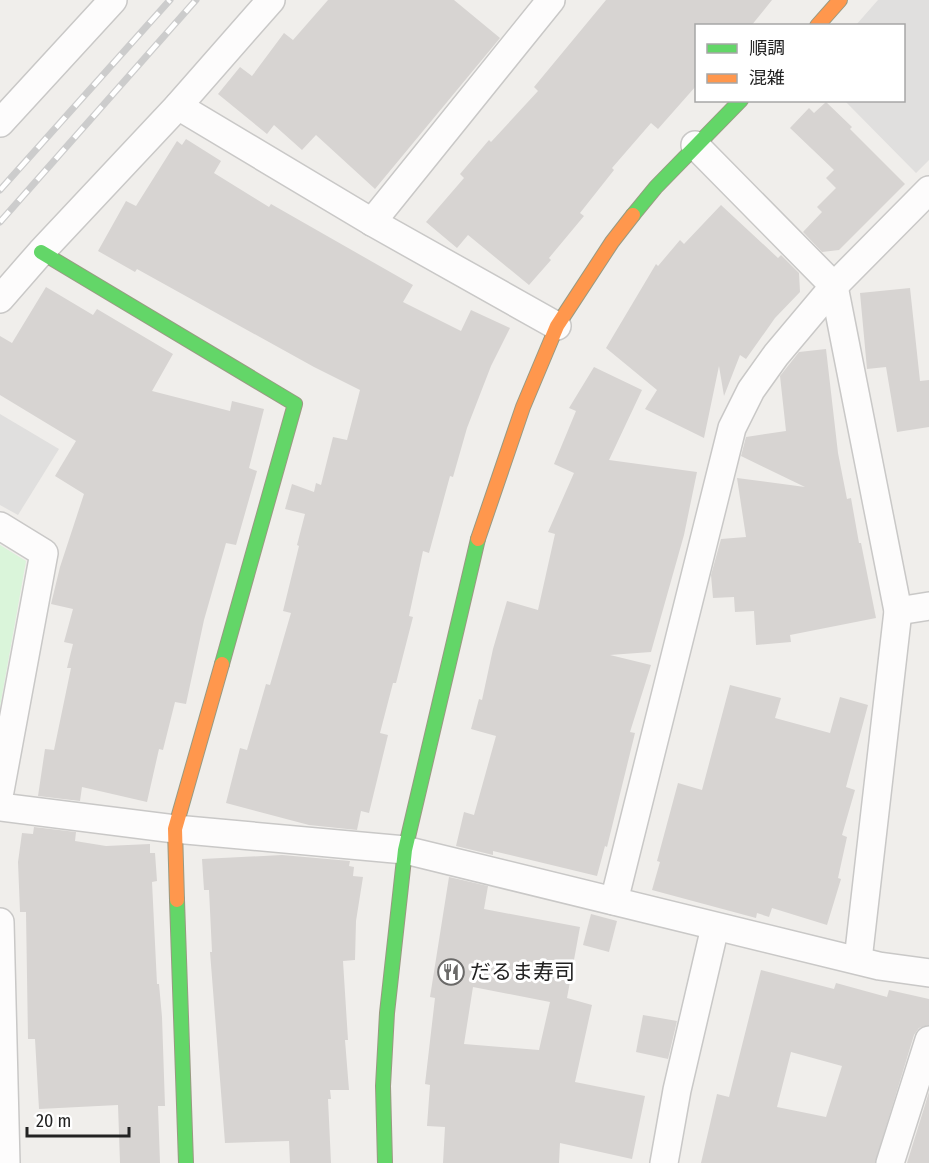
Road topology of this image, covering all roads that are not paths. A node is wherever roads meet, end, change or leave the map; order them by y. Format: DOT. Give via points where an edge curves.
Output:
graph roads {
  1 [pos="113,0"];
  2 [pos="271,0"];
  3 [pos="551,0"];
  4 [pos="840,0"];
  5 [pos="819,24"];
  6 [pos="739,102"];
  7 [pos="178,106"];
  8 [pos="0,123"];
  9 [pos="695,145"];
  10 [pos="929,190"];
  11 [pos="372,222"];
  12 [pos="41,252"];
  13 [pos="834,286"];
  14 [pos="0,299"];
  15 [pos="557,326"];
  16 [pos="0,526"];
  17 [pos="929,606"];
  18 [pos="898,611"];
  19 [pos="0,791"];
  20 [pos="0,807"];
  21 [pos="175,829"];
  22 [pos="405,850"];
  23 [pos="614,901"];
  24 [pos="0,922"];
  25 [pos="715,927"];
  26 [pos="858,960"];
  27 [pos="929,973"];
  28 [pos="929,1040"];
  29 [pos="6,1163"];
  30 [pos="186,1163"];
  31 [pos="385,1163"];
  32 [pos="664,1163"];
  33 [pos="890,1163"];
  1 -- 8 [label="street"];
  2 -- 7 [label="street"];
  3 -- 11 [label="street"];
  4 -- 5 [label="street"];
  6 -- 9 [label="street"];
  7 -- 11 [label="street"];
  7 -- 12 [label="street"];
  9 -- 13 [label="street"];
  9 -- 15 [label="street" via="612,242"];
  10 -- 13 [label="street"];
  11 -- 15 [label="street"];
  12 -- 14 [label="street"];
  12 -- 21 [label="street" via="295,404"];
  13 -- 18 [label="street"];
  13 -- 23 [label="street" via="776,355 751,390 732,428"];
  15 -- 22 [label="street" via="523,407 474,552"];
  16 -- 19 [label="street" via="44,553"];
  17 -- 18 [label="street"];
  18 -- 26 [label="street"];
  20 -- 21 [label="street"];
  21 -- 22 [label="street"];
  21 -- 30 [label="street"];
  22 -- 23 [label="street"];
  22 -- 31 [label="street" via="387,1013 383,1086"];
  23 -- 25 [label="street"];
  24 -- 29 [label="street"];
  25 -- 26 [label="street"];
  25 -- 32 [label="street"];
  26 -- 27 [label="street"];
  28 -- 33 [label="street"];
}
